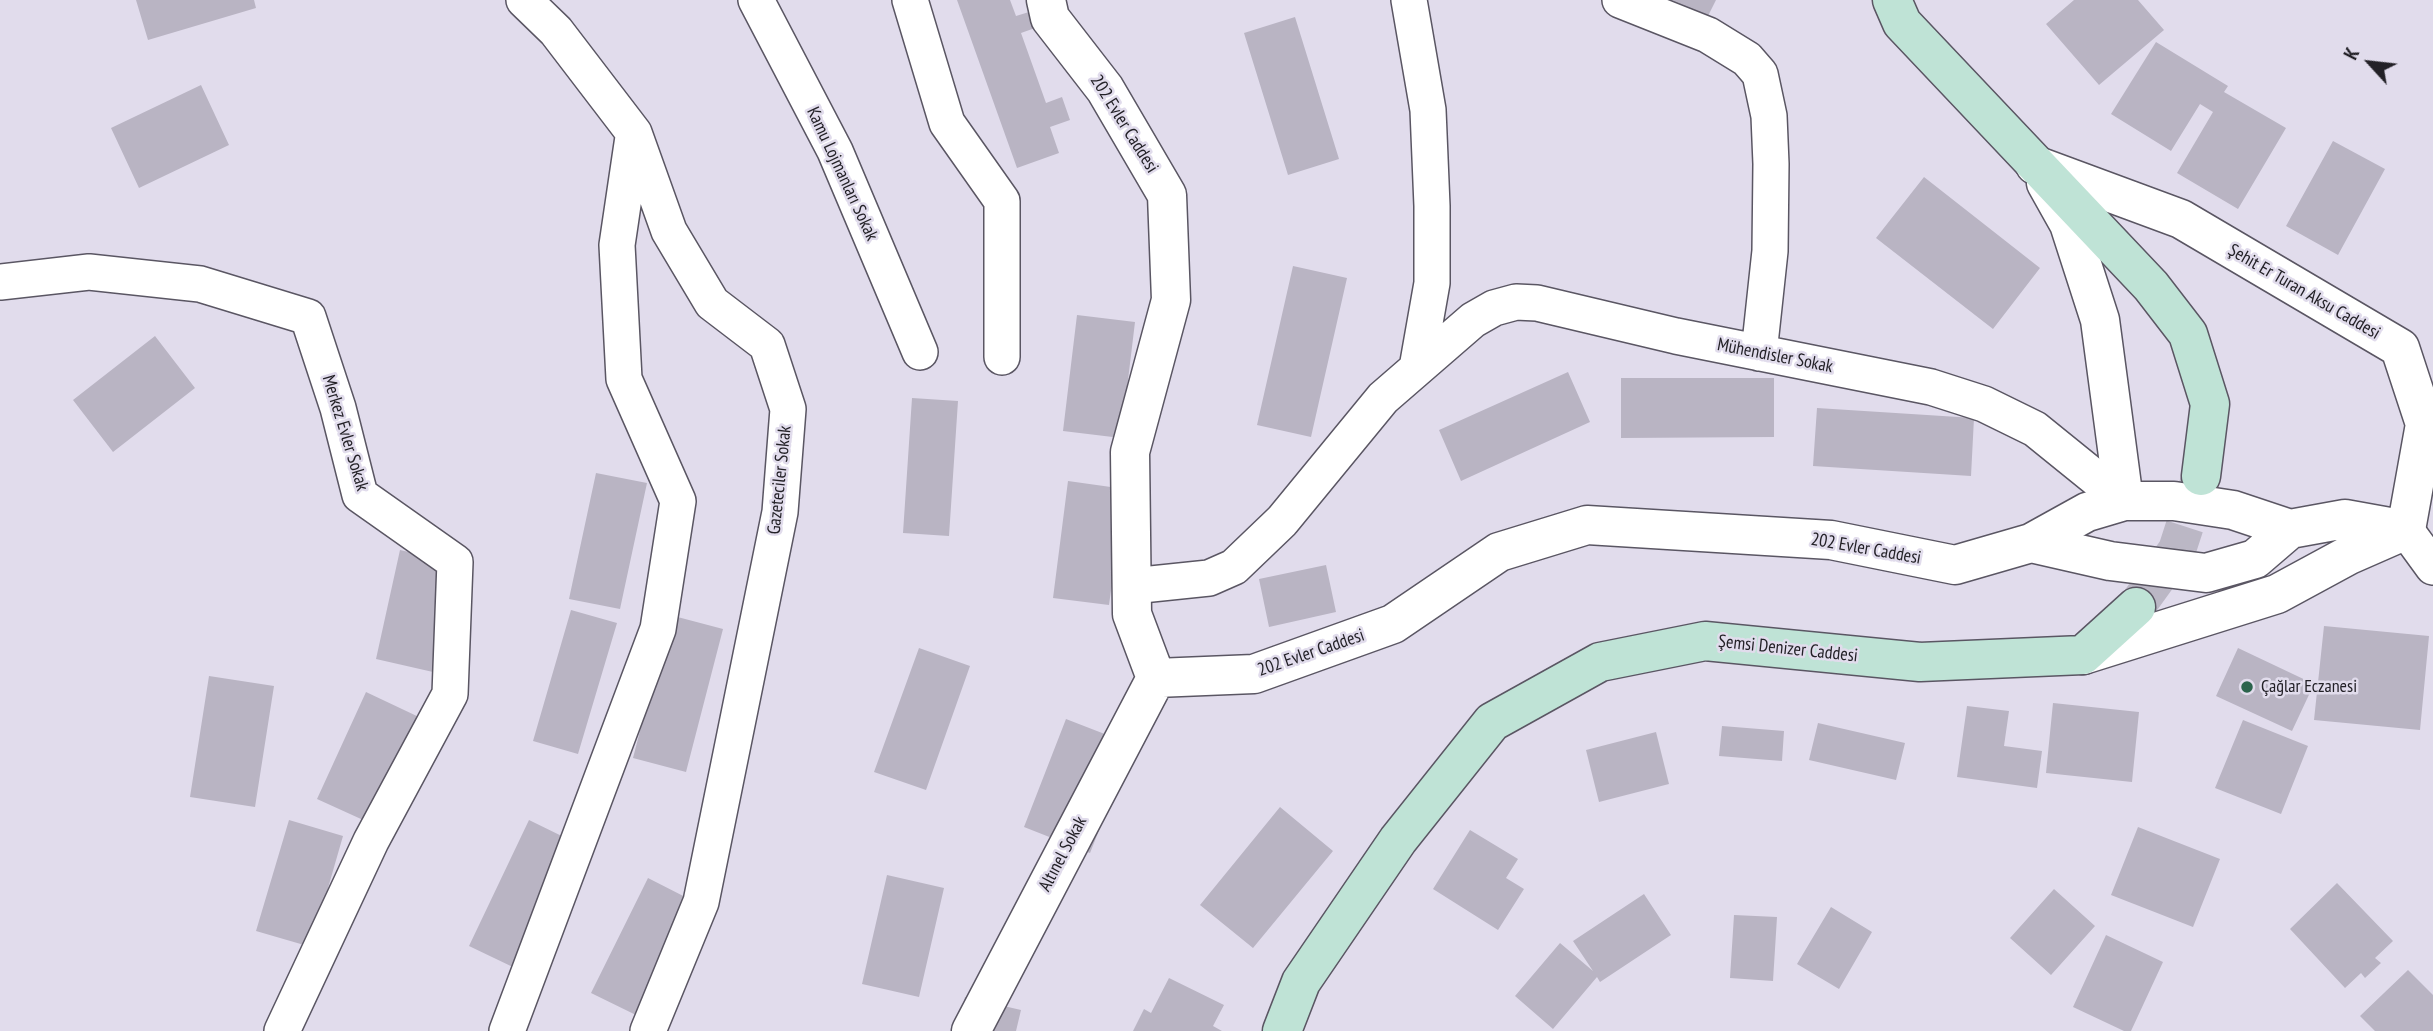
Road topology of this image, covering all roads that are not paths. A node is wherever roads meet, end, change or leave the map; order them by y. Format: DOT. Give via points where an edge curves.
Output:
graph roads {
  1 [pos="524,0"];
  2 [pos="756,0"];
  3 [pos="910,0"];
  4 [pos="1046,0"];
  5 [pos="1409,0"];
  6 [pos="1620,0"];
  7 [pos="1892,0"];
  8 [pos="634,133"];
  9 [pos="2035,165"];
  10 [pos="0,282"];
  11 [pos="920,352"];
  12 [pos="1759,353"];
  13 [pos="1002,358"];
  14 [pos="1417,368"];
  15 [pos="2429,424"];
  16 [pos="2201,476"];
  17 [pos="2124,501"];
  18 [pos="2290,529"];
  19 [pos="2424,539"];
  20 [pos="2031,543"];
  21 [pos="2433,567"];
  22 [pos="1132,586"];
  23 [pos="2136,607"];
  24 [pos="2083,655"];
  25 [pos="1156,678"];
  26 [pos="282,1031"];
  27 [pos="507,1031"];
  28 [pos="648,1031"];
  29 [pos="971,1031"];
  30 [pos="1282,1031"];
  1 -- 8 [label="street, Gazeteciler Sokak" via="556,31"];
  2 -- 11 [label="street, Kamu Lojmanları Sokak" via="835,151"];
  3 -- 13 [label="street" via="947,123 1002,201"];
  4 -- 22 [label="street, 202 Evler Caddesi" via="1050,18 1105,89 1167,195 1171,300 1130,452"];
  5 -- 14 [label="street" via="1428,110 1432,206 1432,283"];
  6 -- 12 [label="street" via="1708,35 1736,50 1760,74 1769,116 1771,164 1770,251"];
  7 -- 9 [label="main road, Şehit Er Turan Aksu Caddesi" via="1902,23"];
  8 -- 27 [label="street" via="617,245 624,379 678,501 658,629"];
  8 -- 28 [label="street, Gazeteciler Sokak" via="668,232 712,303 767,345 788,409 780,512 701,902"];
  9 -- 15 [label="street, Şehit Er Turan Aksu Caddesi" via="2181,219 2400,348"];
  9 -- 16 [label="main road, Şehit Er Turan Aksu Caddesi" via="2151,285 2188,334 2210,404"];
  9 -- 17 [label="street, Şehit Er Turan Aksu Caddesi" via="2069,223 2100,320"];
  10 -- 26 [label="street, Merkez Evler Sokak" via="89,272 200,284 308,317 360,495 455,562 450,694 371,841"];
  12 -- 14 [label="street, Mühendisler Sokak" via="1516,302 1473,320"];
  12 -- 17 [label="street, Mühendisler Sokak" via="1931,387 1984,404 2035,429"];
  14 -- 22 [label="street, Mühendisler Sokak" via="1383,398 1282,521 1234,568 1209,578"];
  15 -- 19 [label="street, Şehit Er Turan Aksu Caddesi"];
  17 -- 18 [label="street, 202 Evler Caddesi" via="2174,501 2233,510"];
  17 -- 20 [label="street, 202 Evler Caddesi" via="2087,512"];
  18 -- 19 [label="street, 202 Evler Caddesi" via="2345,519"];
  18 -- 20 [label="street, 202 Evler Caddesi" via="2255,559 2206,573 2110,561"];
  19 -- 21 [label="street"];
  19 -- 24 [label="street, Şemsi Denizer Caddesi" via="2349,555 2277,594"];
  20 -- 25 [label="street, 202 Evler Caddesi" via="1955,565 1831,540 1587,525 1499,552 1393,624 1254,674"];
  22 -- 25 [label="street, 202 Evler Caddesi" via="1132,614"];
  23 -- 24 [label="main road"];
  24 -- 30 [label="main road, Şemsi Denizer Caddesi" via="1920,662 1705,641 1600,662 1492,722 1390,850 1301,982"];
  25 -- 29 [label="street, Altınel Sokak"];
}
